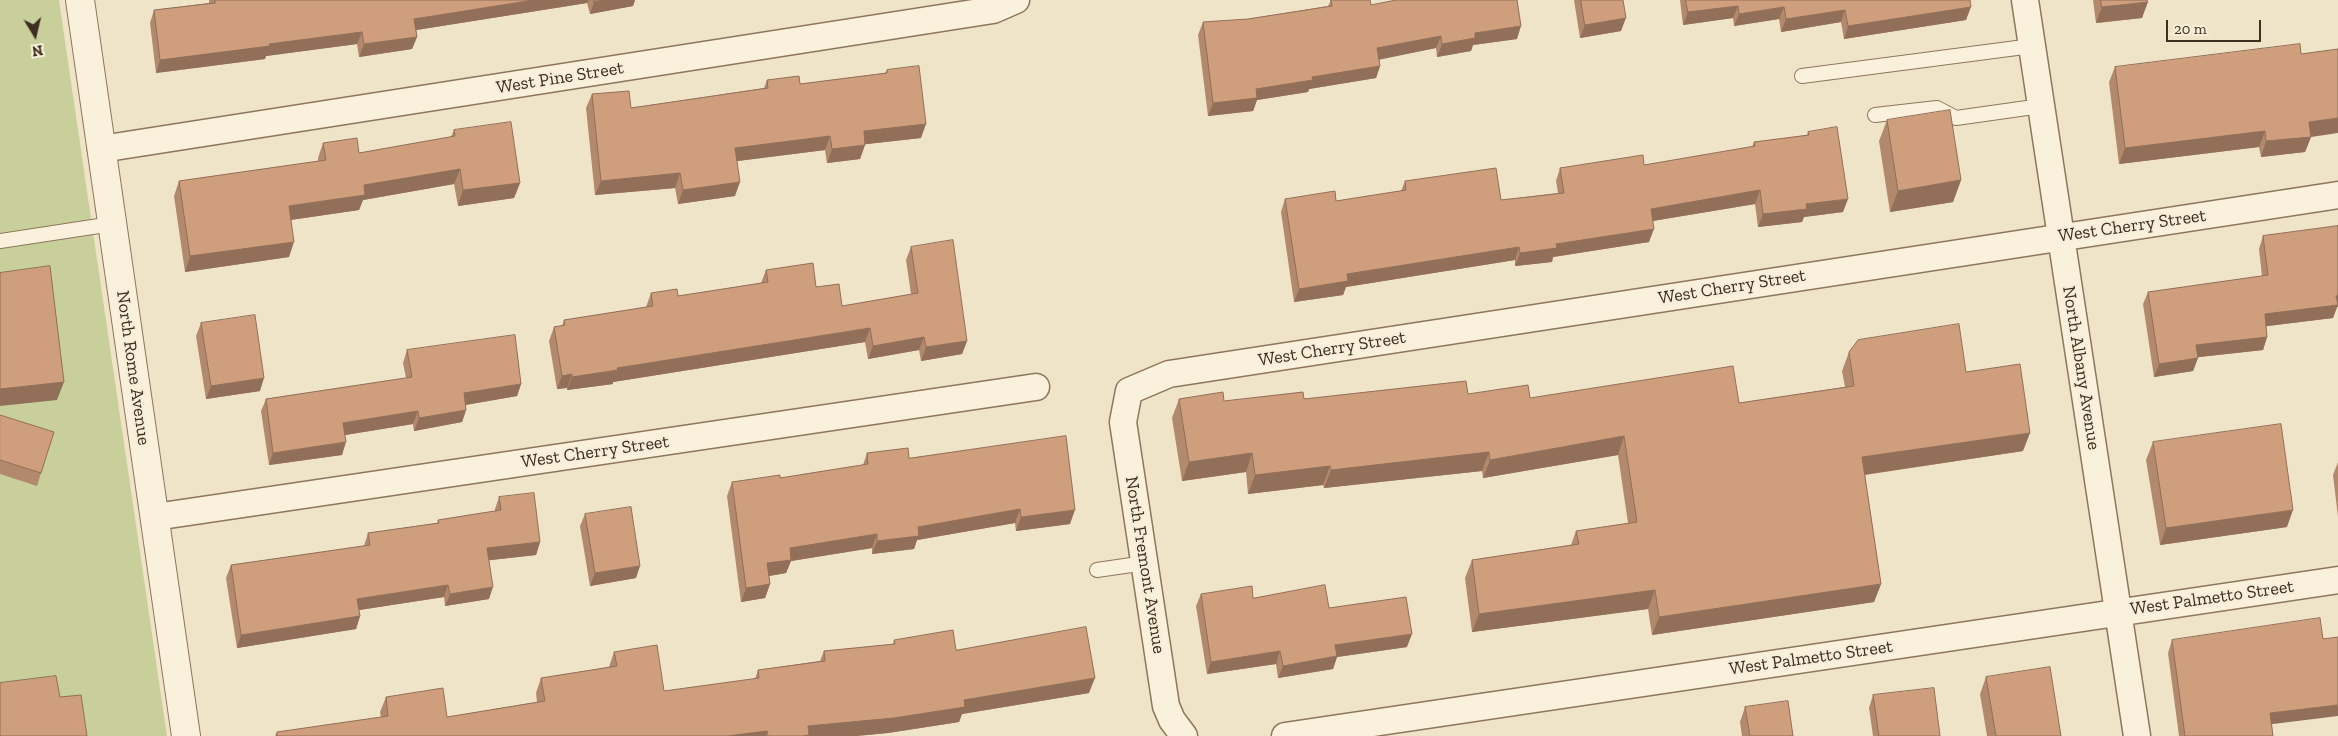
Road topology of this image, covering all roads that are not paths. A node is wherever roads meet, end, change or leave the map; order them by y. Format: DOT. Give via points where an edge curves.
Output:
graph roads {
  1 [pos="80,0"];
  2 [pos="1016,0"];
  3 [pos="2025,0"];
  4 [pos="2032,46"];
  5 [pos="1802,76"];
  6 [pos="2041,106"];
  7 [pos="1875,115"];
  8 [pos="102,150"];
  9 [pos="2338,195"];
  10 [pos="112,224"];
  11 [pos="2060,236"];
  12 [pos="0,241"];
  13 [pos="1036,387"];
  14 [pos="1129,390"];
  15 [pos="155,517"];
  16 [pos="1145,563"];
  17 [pos="1096,570"];
  18 [pos="2338,580"];
  19 [pos="2118,612"];
  20 [pos="186,736"];
  21 [pos="1184,736"];
  22 [pos="1285,736"];
  23 [pos="2137,736"];
  1 -- 8 [label="street, North Rome Avenue"];
  2 -- 8 [label="street, West Pine Street" via="993,10"];
  3 -- 4 [label="street, North Albany Avenue"];
  4 -- 5 [label="lane"];
  4 -- 6 [label="street, North Albany Avenue"];
  6 -- 7 [label="lane" via="1956,118 1937,108"];
  6 -- 11 [label="street, North Albany Avenue"];
  8 -- 10 [label="street, North Rome Avenue"];
  9 -- 11 [label="street, West Cherry Street"];
  10 -- 12 [label="lane"];
  10 -- 15 [label="street, North Rome Avenue"];
  11 -- 14 [label="street, West Cherry Street" via="1168,374"];
  11 -- 19 [label="street, North Albany Avenue"];
  13 -- 15 [label="street, West Cherry Street"];
  14 -- 16 [label="street, North Fremont Avenue" via="1123,422"];
  15 -- 20 [label="street, North Rome Avenue"];
  16 -- 17 [label="lane"];
  16 -- 21 [label="street, North Fremont Avenue" via="1166,706"];
  18 -- 19 [label="street, West Palmetto Street"];
  19 -- 22 [label="street, West Palmetto Street"];
  19 -- 23 [label="street, North Albany Avenue"];
}
